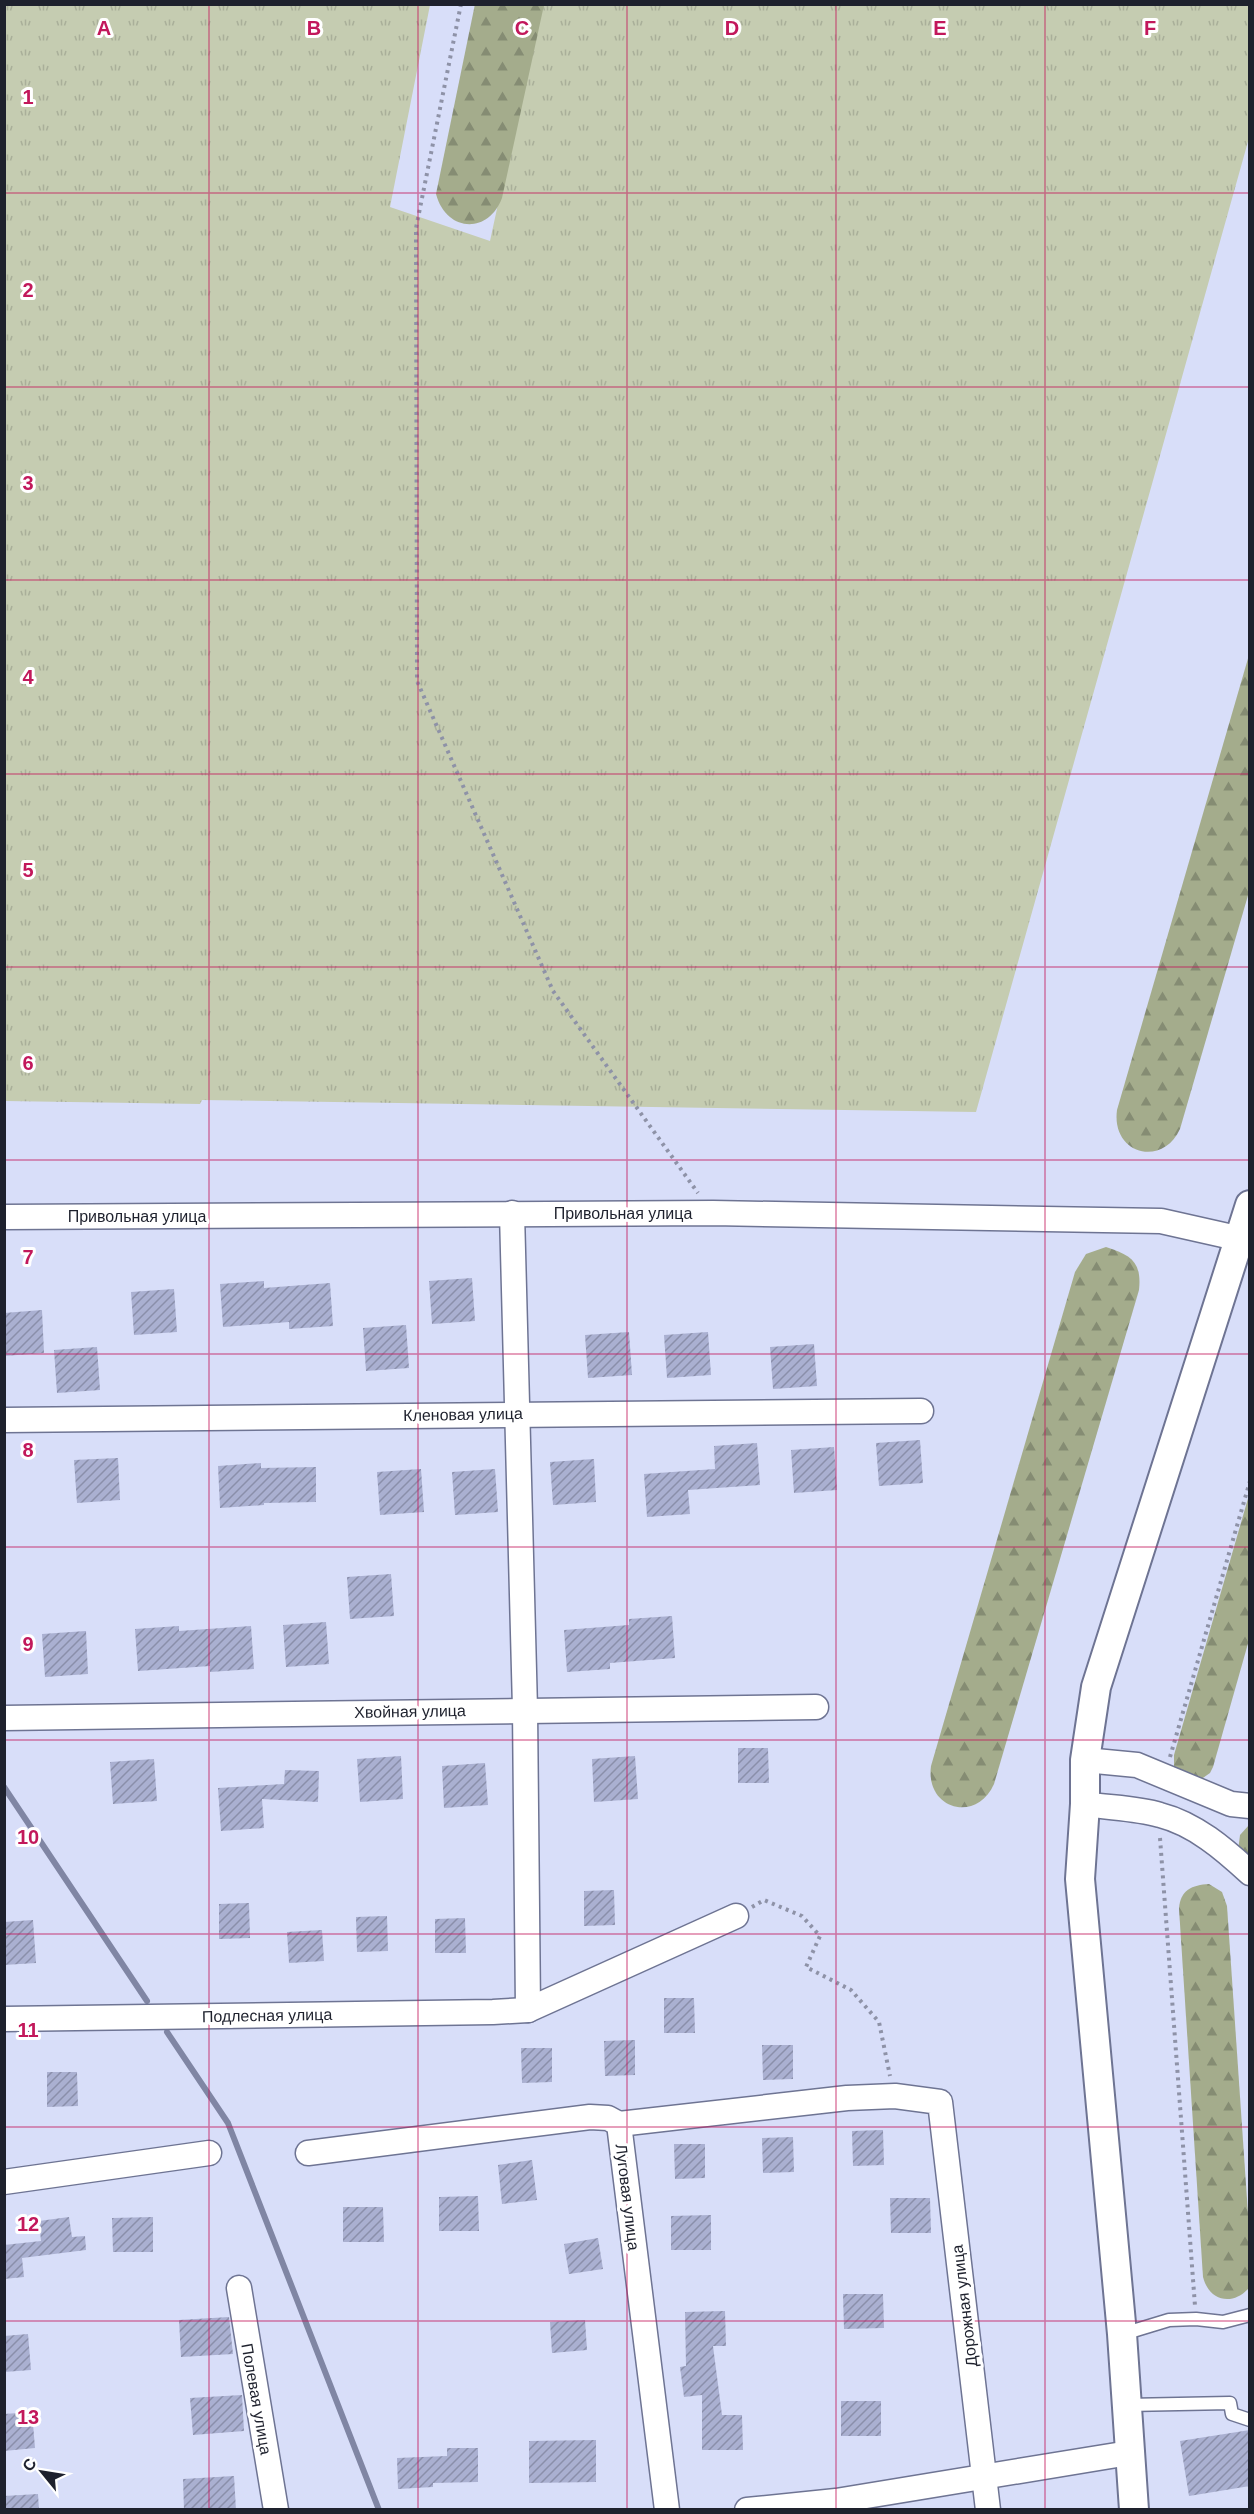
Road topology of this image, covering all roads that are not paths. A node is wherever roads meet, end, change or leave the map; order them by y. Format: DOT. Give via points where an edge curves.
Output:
graph roads {
  1 [pos="1250,1205"];
  2 [pos="512,1213"];
  3 [pos="4,1216"];
  4 [pos="1245,1240"];
  5 [pos="921,1411"];
  6 [pos="516,1413"];
  7 [pos="4,1420"];
  8 [pos="816,1707"];
  9 [pos="525,1709"];
  10 [pos="4,1718"];
  11 [pos="1085,1760"];
  12 [pos="1085,1804"];
  13 [pos="1250,1806"];
  14 [pos="1250,1873"];
  15 [pos="736,1916"];
  16 [pos="528,2010"];
  17 [pos="4,2019"];
  18 [pos="619,2124"];
  19 [pos="209,2153"];
  20 [pos="308,2153"];
  21 [pos="4,2182"];
  22 [pos="239,2288"];
  23 [pos="1250,2315"];
  24 [pos="1122,2334"];
  25 [pos="1126,2405"];
  26 [pos="1250,2420"];
  27 [pos="1129,2452"];
  28 [pos="984,2476"];
  29 [pos="276,2510"];
  30 [pos="668,2510"];
  31 [pos="747,2510"];
  32 [pos="987,2510"];
  33 [pos="1134,2510"];
  1 -- 4 [label="street"];
  2 -- 3 [label="street, Привольная улица"];
  2 -- 4 [label="street, Привольная улица" via="1161,1221"];
  2 -- 6 [label="street"];
  4 -- 11 [label="street" via="1096,1687"];
  5 -- 6 [label="street, Кленовая улица"];
  6 -- 7 [label="street, Кленовая улица"];
  6 -- 9 [label="street"];
  8 -- 9 [label="street, Хвойная улица"];
  9 -- 10 [label="street, Хвойная улица"];
  9 -- 16 [label="street"];
  11 -- 12 [label="street"];
  11 -- 13 [label="street" via="1137,1765 1232,1804"];
  12 -- 14 [label="street" via="1158,1814 1179,1821"];
  12 -- 24 [label="street" via="1080,1879"];
  15 -- 16 [label="street"];
  16 -- 17 [label="street, Подлесная улица"];
  18 -- 20 [label="street, Луговая улица" via="608,2118 590,2117"];
  18 -- 28 [label="street, Дорожная улица" via="847,2098 895,2096 940,2102"];
  18 -- 30 [label="street, Луговая улица"];
  19 -- 21 [label="street"];
  22 -- 29 [label="street, Полевая улица"];
  23 -- 24 [label="lane" via="1223,2322 1169,2320"];
  24 -- 25 [label="street"];
  25 -- 26 [label="lane" via="1230,2403 1232,2414"];
  25 -- 27 [label="street"];
  27 -- 28 [label="street"];
  27 -- 33 [label="street"];
  28 -- 31 [label="street" via="836,2501"];
  28 -- 32 [label="street, Дорожная улица"];
}
